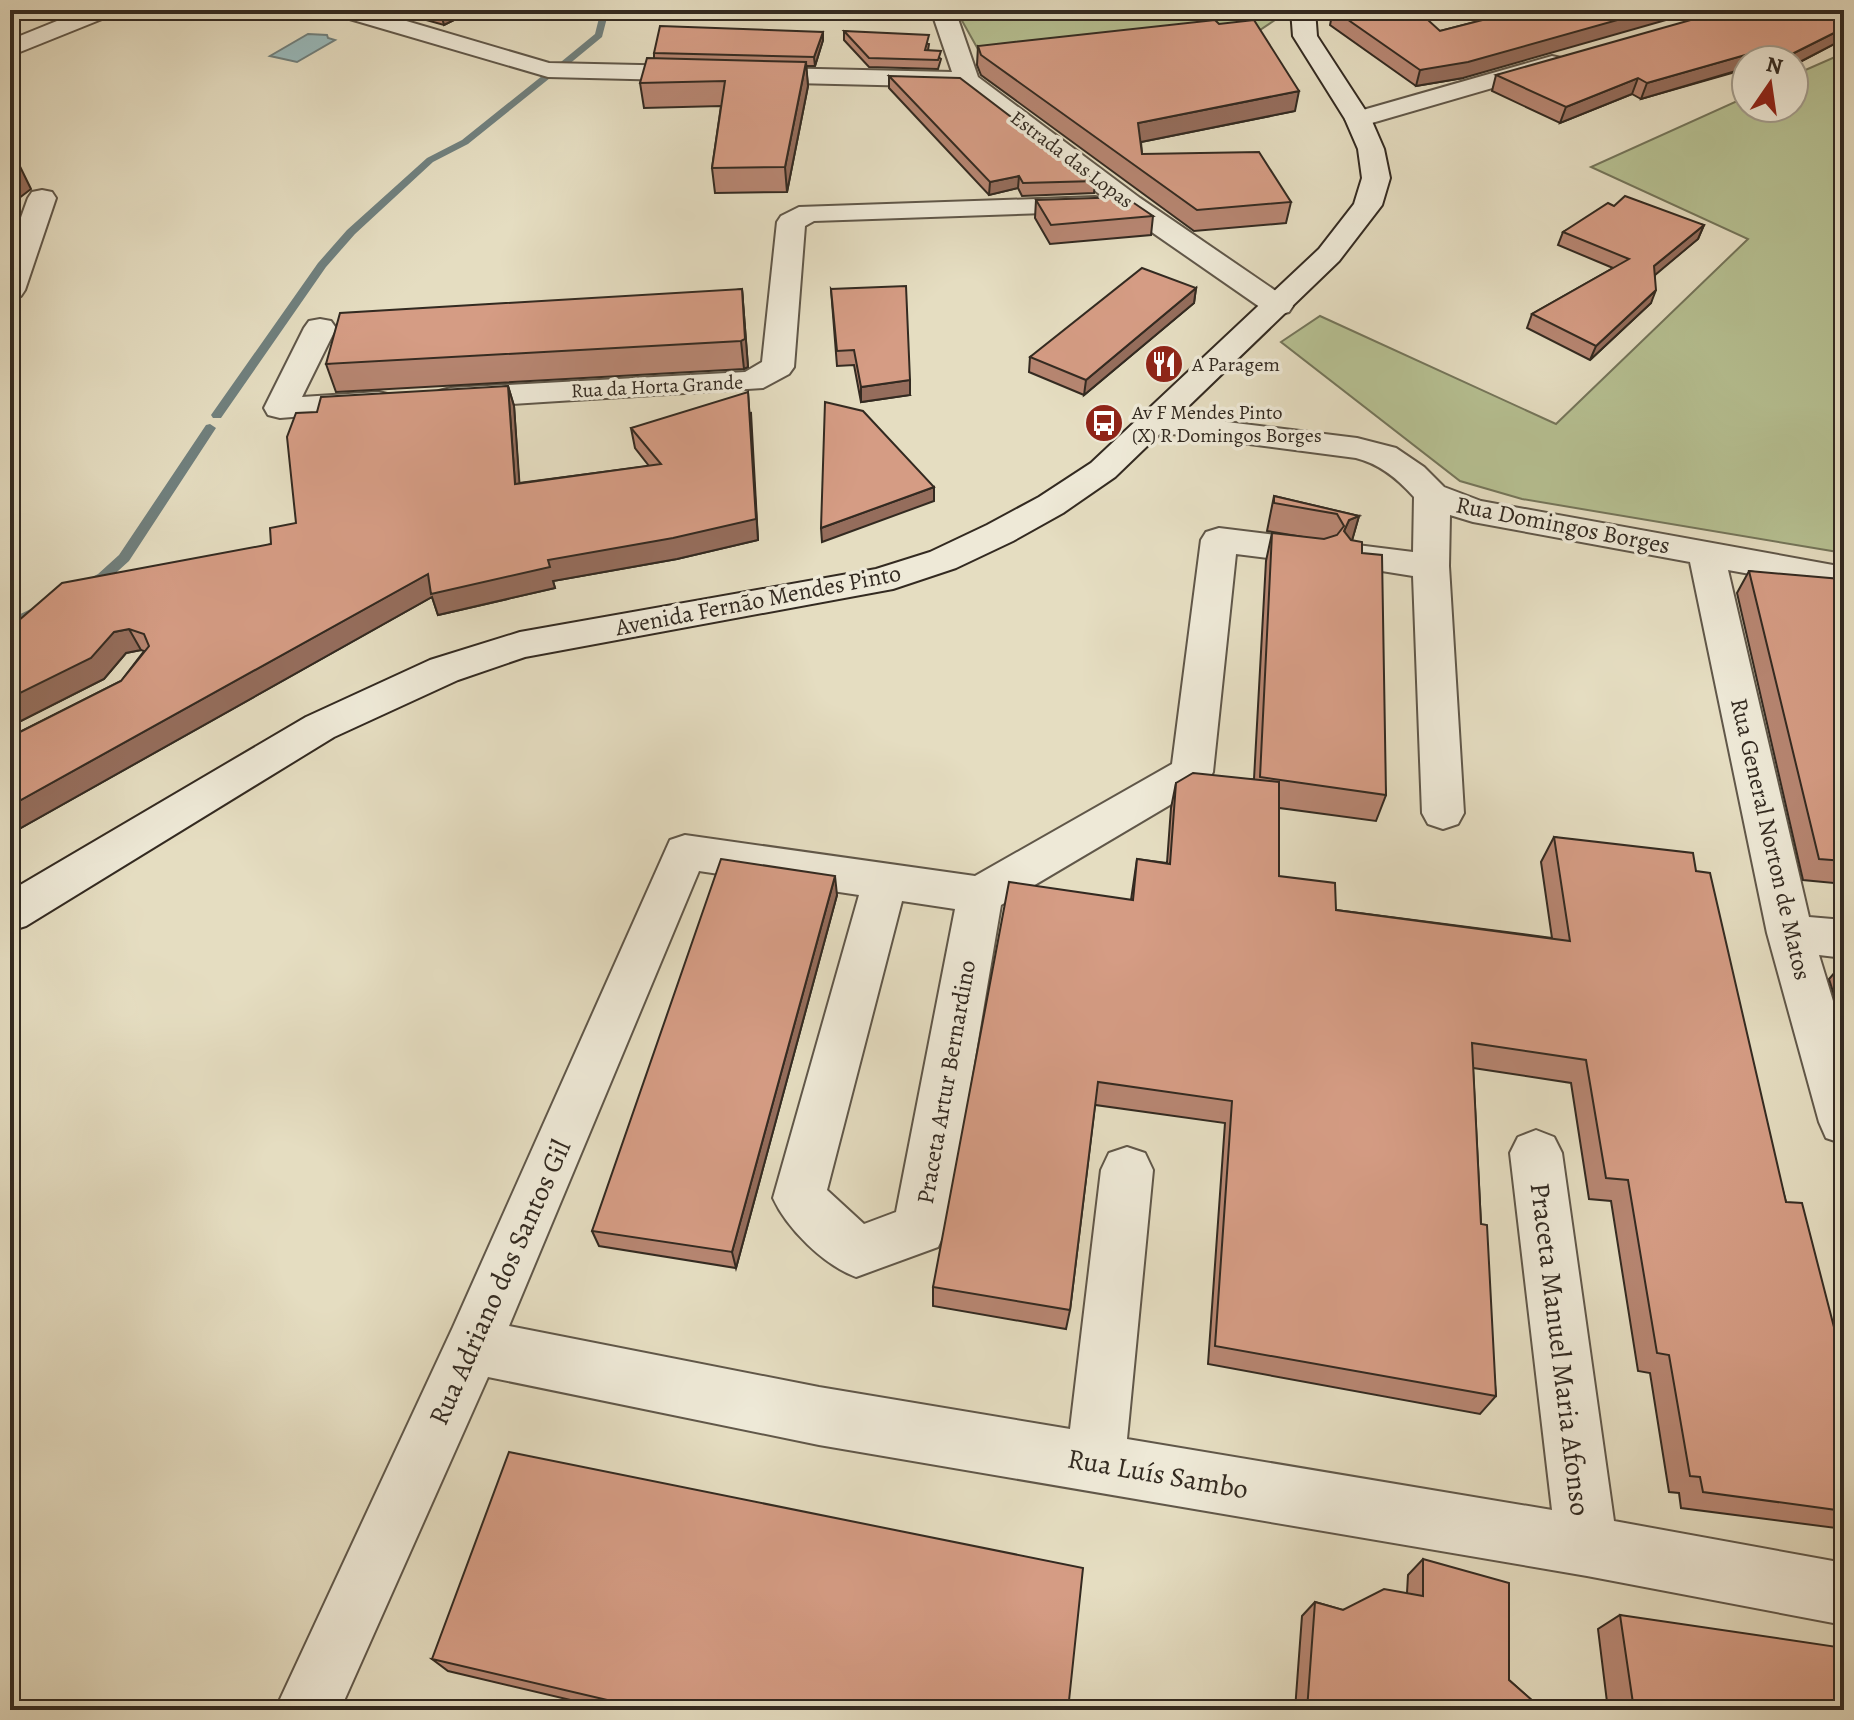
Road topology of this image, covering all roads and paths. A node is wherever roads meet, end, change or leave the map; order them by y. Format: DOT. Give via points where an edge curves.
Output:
graph roads {
  1 [pos="104,10"];
  2 [pos="344,10"];
  3 [pos="943,10"];
  4 [pos="1303,10"];
  5 [pos="10,49"];
  6 [pos="1569,58"];
  7 [pos="967,80"];
  8 [pos="1358,119"];
  9 [pos="42,198"];
  10 [pos="1130,204"];
  11 [pos="10,290"];
  12 [pos="1278,306"];
  13 [pos="320,328"];
  14 [pos="1153,423"];
  15 [pos="1432,495"];
  16 [pos="1316,552"];
  17 [pos="1706,554"];
  18 [pos="1357,557"];
  19 [pos="1431,566"];
  20 [pos="1844,579"];
  21 [pos="1443,813"];
  22 [pos="885,882"];
  23 [pos="980,895"];
  24 [pos="10,913"];
  25 [pos="1790,933"];
  26 [pos="1844,939"];
  27 [pos="1844,1122"];
  28 [pos="1536,1153"];
  29 [pos="1127,1170"];
  30 [pos="473,1346"];
  31 [pos="1095,1462"];
  32 [pos="1587,1546"];
  33 [pos="1844,1594"];
  34 [pos="307,1710"];
  1 -- 5 [label="street"];
  2 -- 7 [label="street" via="548,70"];
  3 -- 7 [label="street"];
  4 -- 8 [label="street, Avenida Fernão Mendes Pinto" via="1305,36"];
  6 -- 8 [label="street"];
  7 -- 10 [label="street, Estrada das Lopas"];
  8 -- 12 [label="street, Avenida Fernão Mendes Pinto" via="1376,178 1368,205 1329,255"];
  9 -- 11 [label="street"];
  10 -- 12 [label="street, Estrada das Lopas"];
  10 -- 13 [label="street, Rua da Horta Grande" via="809,213 791,222 778,367 752,381 280,408"];
  12 -- 14 [label="street, Avenida Fernão Mendes Pinto"];
  14 -- 15 [label="street, Rua Domingos Borges" via="1357,448 1384,455"];
  14 -- 24 [label="street, Avenida Fernão Mendes Pinto" via="1103,470 1051,505 943,560 880,580 520,645 444,670 320,727"];
  15 -- 17 [label="street, Rua Domingos Borges" via="1473,511"];
  15 -- 19 [label="street"];
  16 -- 23 [label="street" via="1219,540 1192,772"];
  17 -- 20 [label="street, Rua Domingos Borges"];
  17 -- 25 [label="street, Rua General Norton de Matos"];
  18 -- 19 [label="street"];
  19 -- 21 [label="street"];
  22 -- 23 [label="street"];
  22 -- 23 [label="street, Praceta Artur Bernardino" via="799,1198 856,1252 919,1229"];
  22 -- 30 [label="street, Rua Adriano dos Santos Gil" via="685,852"];
  25 -- 26 [label="street"];
  25 -- 27 [label="street, Rua General Norton de Matos"];
  28 -- 32 [label="street, Praceta Manuel Maria Afonso"];
  29 -- 31 [label="street"];
  30 -- 31 [label="street, Rua Luís Sambo" via="819,1416"];
  30 -- 34 [label="street, Rua Adriano dos Santos Gil"];
  31 -- 32 [label="street, Rua Luís Sambo"];
  32 -- 33 [label="street, Rua Luís Sambo"];
}
